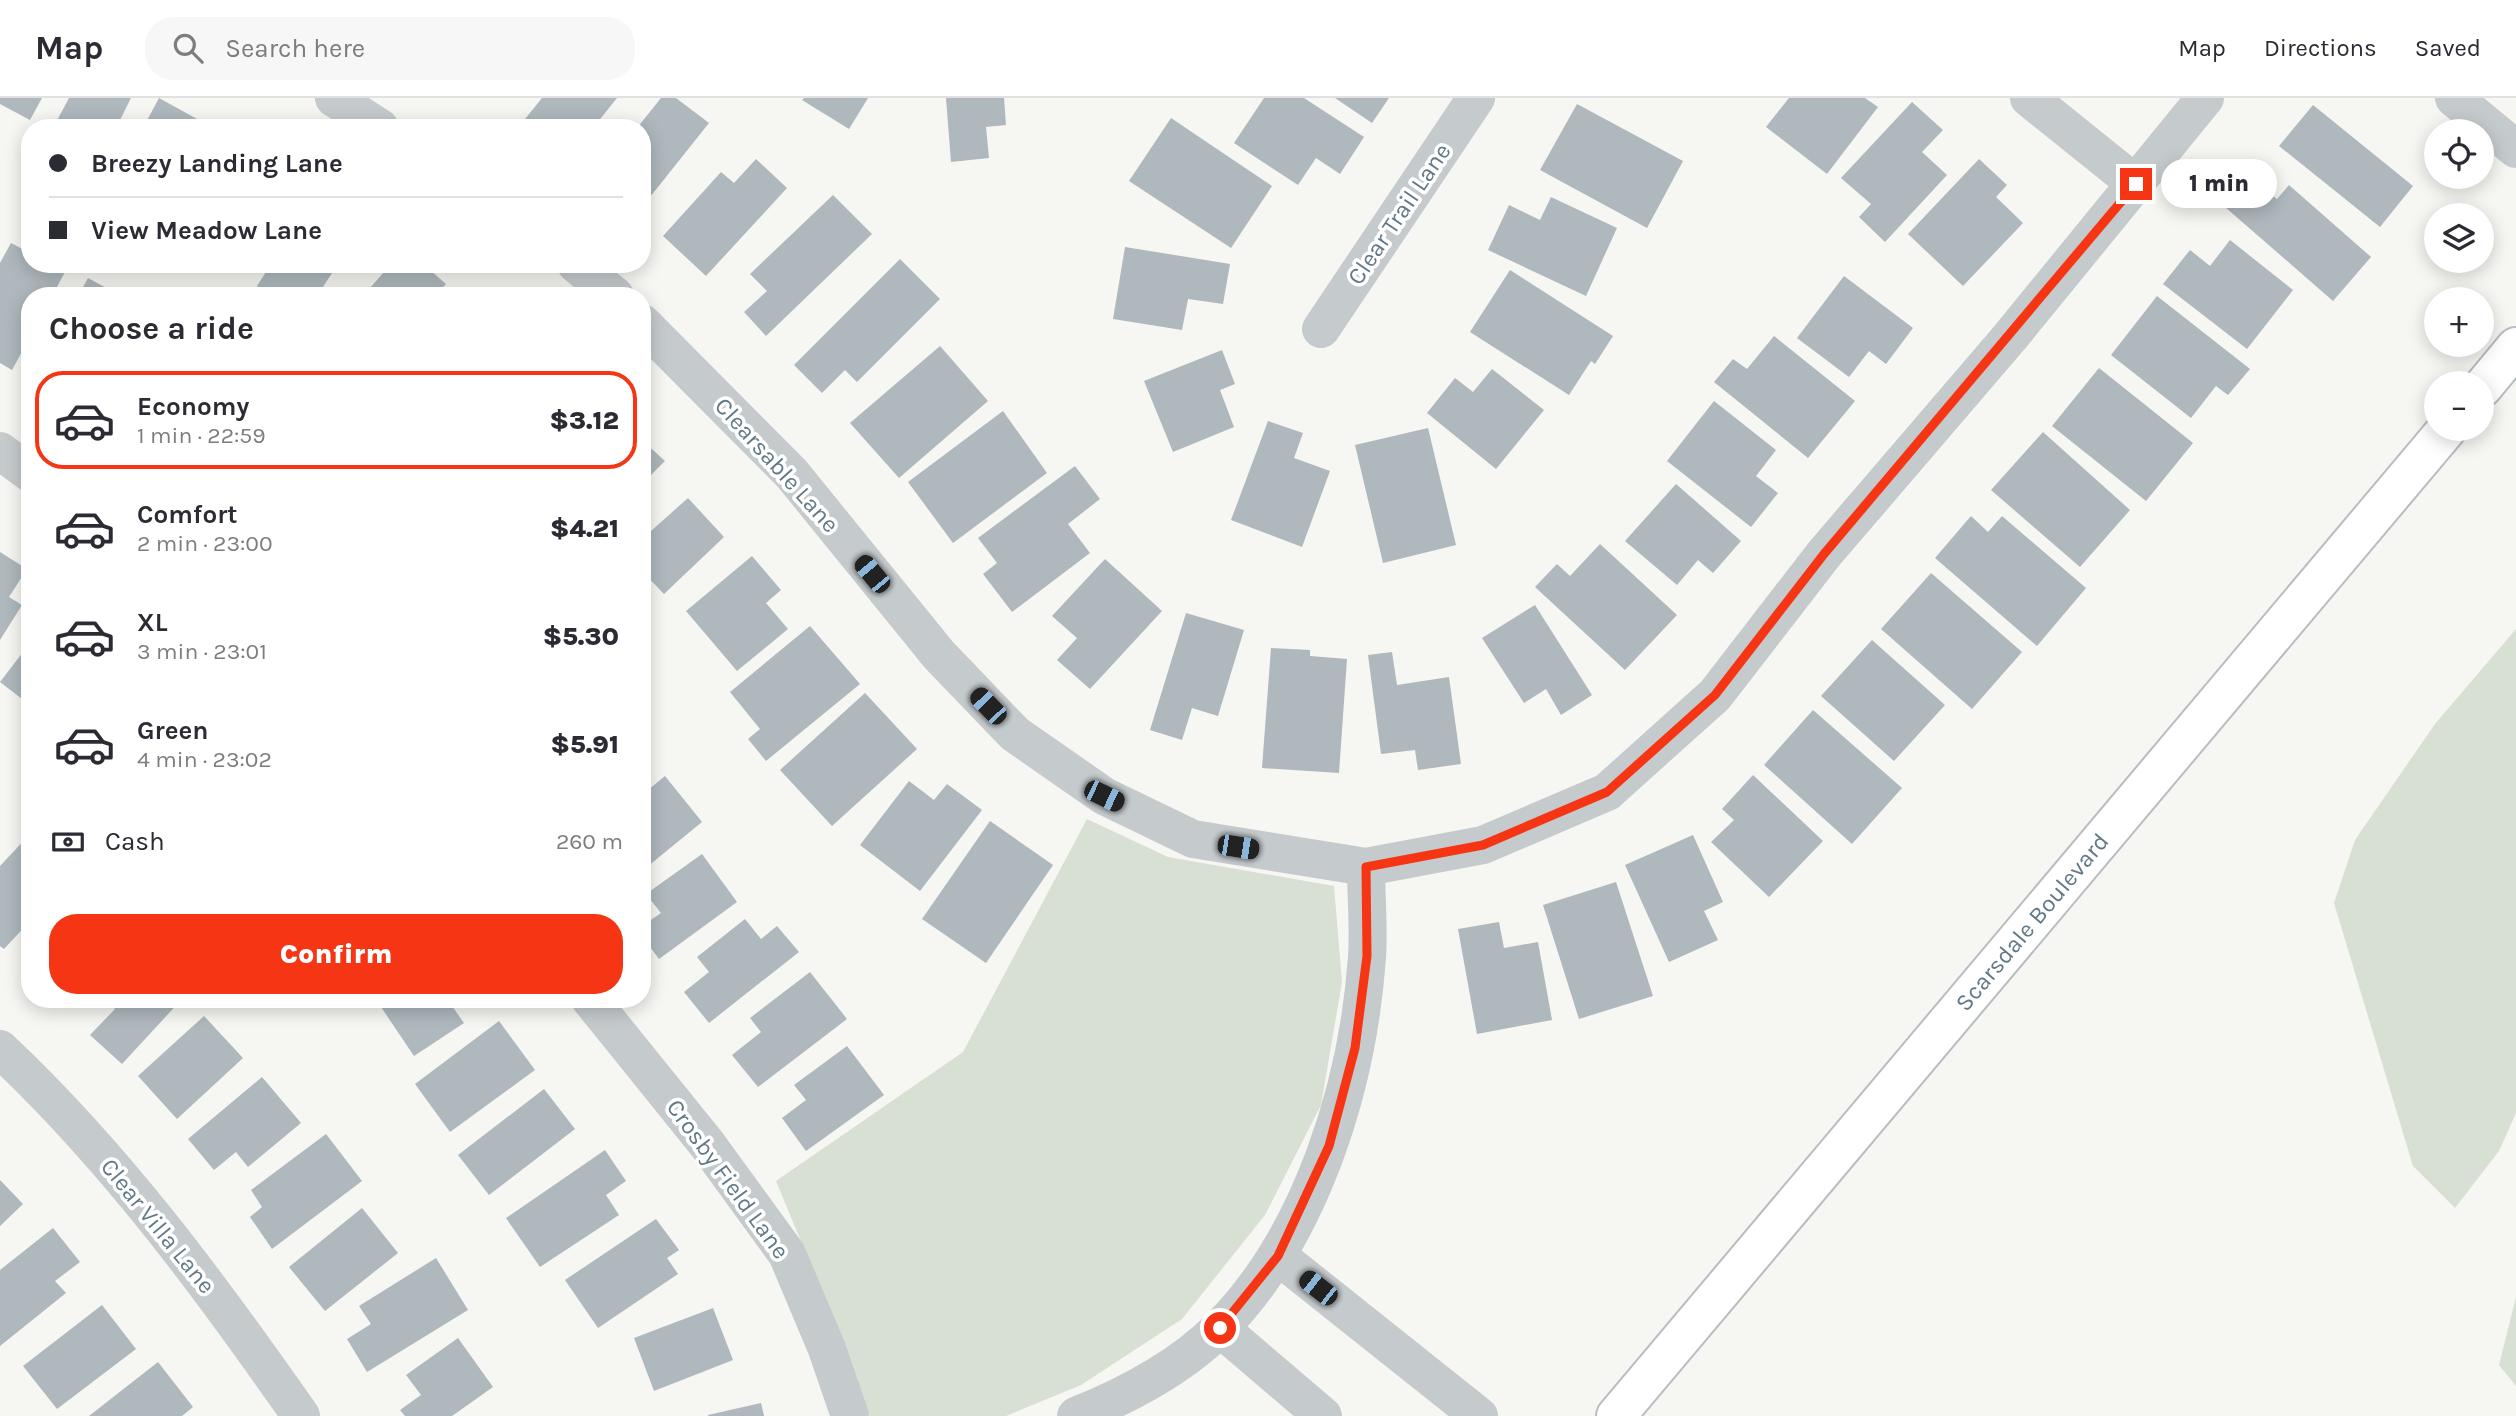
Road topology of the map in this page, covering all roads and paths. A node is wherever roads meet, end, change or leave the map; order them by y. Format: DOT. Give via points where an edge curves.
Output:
graph roads {
  1 [pos="334,98"];
  2 [pos="1476,98"];
  3 [pos="2029,98"];
  4 [pos="2205,98"];
  5 [pos="2454,98"];
  6 [pos="366,119"];
  7 [pos="2516,149"];
  8 [pos="2136,184"];
  9 [pos="587,273"];
  10 [pos="604,287"];
  11 [pos="1321,329"];
  12 [pos="651,332"];
  13 [pos="2516,346"];
  14 [pos="2494,373"];
  15 [pos="2437,441"];
  16 [pos="0,451"];
  17 [pos="21,466"];
  18 [pos="1366,867"];
  19 [pos="597,1008"];
  20 [pos="0,1049"];
  21 [pos="1278,1256"];
  22 [pos="1220,1328"];
  23 [pos="300,1416"];
  24 [pos="850,1416"];
  25 [pos="1076,1416"];
  26 [pos="1323,1416"];
  27 [pos="1479,1416"];
  28 [pos="1616,1416"];
  1 -- 6 [label="street"];
  2 -- 11 [label="street, Clear Trail Lane"];
  3 -- 8 [label="street"];
  4 -- 8 [label="street, Clearsable Lane"];
  5 -- 7 [label="street"];
  8 -- 18 [label="street, Clearsable Lane" via="1824,554 1715,695 1607,792 1483,845"];
  9 -- 10 [label="street"];
  12 -- 18 [label="street, Clearsable Lane" via="792,474 939,655 1015,734 1104,796 1193,839"];
  13 -- 14 [label="main road"];
  15 -- 28 [label="main road, Scarsdale Boulevard"];
  16 -- 17 [label="street"];
  18 -- 21 [label="street" via="1367,956 1355,1048 1329,1146"];
  19 -- 24 [label="street, Crosby Field Lane" via="707,1144 787,1254"];
  20 -- 23 [label="street, Clear Villa Lane" via="51,1098 140,1199"];
  21 -- 22 [label="street"];
  21 -- 27 [label="street"];
  22 -- 25 [label="street" via="1116,1400"];
  22 -- 26 [label="street"];
}
